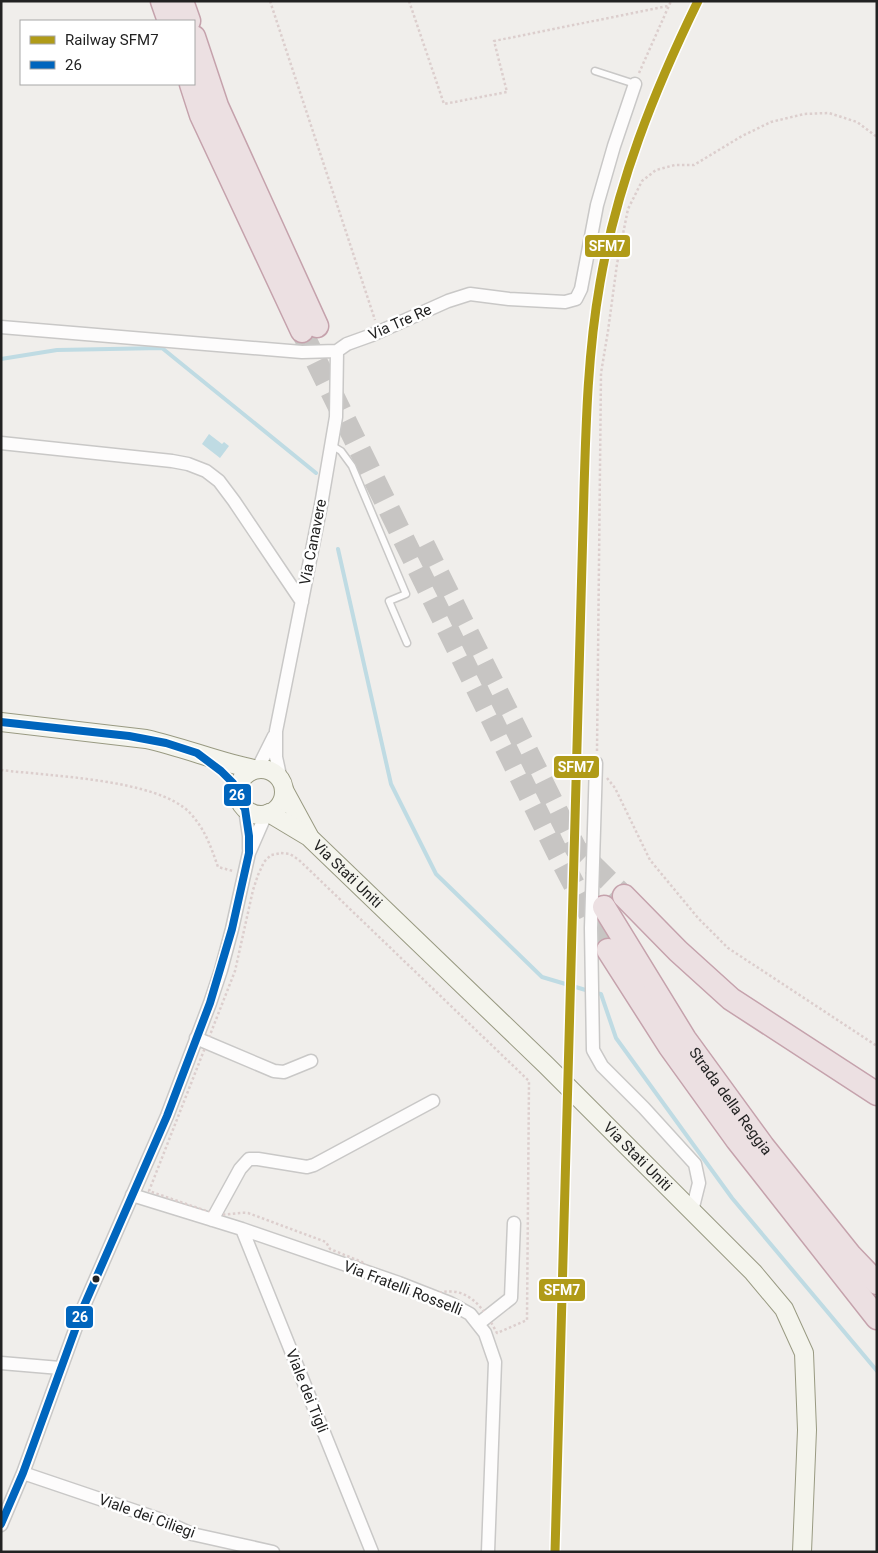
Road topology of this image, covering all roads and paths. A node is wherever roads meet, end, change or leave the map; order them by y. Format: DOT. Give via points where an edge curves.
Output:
graph roads {
  1 [pos="162,1"];
  2 [pos="182,1"];
  3 [pos="270,1"];
  4 [pos="409,1"];
  5 [pos="671,1"];
  6 [pos="668,6"];
  7 [pos="169,20"];
  8 [pos="188,20"];
  9 [pos="195,40"];
  10 [pos="596,71"];
  11 [pos="635,84"];
  12 [pos="190,85"];
  13 [pos="877,137"];
  14 [pos="1,327"];
  15 [pos="379,332"];
  16 [pos="336,351"];
  17 [pos="1,442"];
  18 [pos="331,445"];
  19 [pos="302,602"];
  20 [pos="408,643"];
  21 [pos="1,722"];
  22 [pos="276,731"];
  23 [pos="197,753"];
  24 [pos="596,763"];
  25 [pos="256,769"];
  26 [pos="1,770"];
  27 [pos="283,785"];
  28 [pos="242,802"];
  29 [pos="268,814"];
  30 [pos="309,837"];
  31 [pos="249,854"];
  32 [pos="244,874"];
  33 [pos="624,896"];
  34 [pos="604,907"];
  35 [pos="608,950"];
  36 [pos="202,1040"];
  37 [pos="877,1046"];
  38 [pos="311,1061"];
  39 [pos="877,1094"];
  40 [pos="433,1100"];
  41 [pos="132,1195"];
  42 [pos="692,1211"];
  43 [pos="214,1217"];
  44 [pos="798,1220"];
  45 [pos="514,1223"];
  46 [pos="242,1229"];
  47 [pos="877,1283"];
  48 [pos="877,1298"];
  49 [pos="877,1318"];
  50 [pos="483,1320"];
  51 [pos="1,1363"];
  52 [pos="60,1368"];
  53 [pos="23,1473"];
  54 [pos="1,1525"];
  55 [pos="253,1550"];
  56 [pos="273,1552"];
  57 [pos="372,1552"];
  58 [pos="488,1552"];
  59 [pos="802,1552"];
  1 -- 7 [label="highway"];
  2 -- 8 [label="highway"];
  3 -- 15 [label="path"];
  4 -- 6 [label="path" via="444,104 507,92 494,42"];
  5 -- 6 [label="path"];
  6 -- 11 [label="path"];
  9 -- 12 [label="highway" via="217,106 310,329 201,115"];
  10 -- 11 [label="lane"];
  11 -- 15 [label="street, Via Tre Re" via="597,205 581,289 576,299 564,302 470,294"];
  13 -- 24 [label="path" via="857,122 828,114 804,114 771,122 694,165 656,170 642,181 628,209 600,373"];
  14 -- 16 [label="street, Via Tre Re" via="302,352"];
  15 -- 16 [label="street, Via Tre Re"];
  16 -- 18 [label="street, Via Canavere" via="336,417"];
  17 -- 19 [label="street" via="172,461 206,471 219,481 234,501"];
  18 -- 19 [label="street, Via Canavere"];
  18 -- 20 [label="lane" via="341,451 352,466 406,594 389,601"];
  19 -- 22 [label="street, Via Canavere"];
  21 -- 23 [label="street" via="129,736"];
  22 -- 25 [label="street, Via Canavere"];
  22 -- 27 [label="street, Via Canavere" via="276,757"];
  23 -- 25 [label="street"];
  23 -- 28 [label="street" via="222,771 233,783"];
  24 -- 37 [label="path" via="616,788 650,860 698,918 728,948"];
  24 -- 42 [label="street" via="591,928 593,1050 602,1066 695,1164 699,1183"];
  25 -- 27 [label="street" via="270,770"];
  25 -- 28 [label="street" via="243,776 238,788"];
  26 -- 32 [label="path" via="113,783 146,790 176,802 189,811 202,827 218,867"];
  27 -- 29 [label="street" via="281,804"];
  27 -- 30 [label="street, Via Stati Uniti"];
  28 -- 29 [label="street" via="257,815"];
  28 -- 31 [label="street"];
  29 -- 30 [label="street, Via Stati Uniti"];
  29 -- 31 [label="street"];
  30 -- 42 [label="street, Via Stati Uniti"];
  31 -- 32 [label="street"];
  32 -- 36 [label="street"];
  33 -- 39 [label="highway" via="678,952 732,999"];
  34 -- 47 [label="highway, Strada della Reggia" via="685,1039 758,1139 851,1256"];
  35 -- 44 [label="highway" via="670,1047"];
  36 -- 38 [label="street" via="284,1072"];
  36 -- 41 [label="street"];
  36 -- 43 [label="path" via="148,1191"];
  36 -- 50 [label="path" via="236,971 253,890 264,862 271,855 290,854 529,1081 527,1320 497,1334"];
  40 -- 43 [label="street" via="308,1167 249,1159 240,1169"];
  41 -- 43 [label="street, Via Fratelli Rosselli"];
  41 -- 52 [label="street"];
  42 -- 59 [label="street, Via Stati Uniti" via="753,1272 784,1309 804,1353 807,1430"];
  43 -- 46 [label="street, Via Fratelli Rosselli"];
  43 -- 50 [label="path" via="248,1213 326,1242 330,1249 362,1262 368,1268 438,1294 457,1291 479,1305"];
  44 -- 48 [label="highway"];
  44 -- 49 [label="highway"];
  45 -- 50 [label="street" via="511,1298"];
  46 -- 50 [label="street, Via Fratelli Rosselli" via="399,1283"];
  46 -- 57 [label="street, Viale dei Tigli"];
  50 -- 58 [label="street, Via Fratelli Rosselli" via="495,1362"];
  51 -- 52 [label="street"];
  52 -- 53 [label="street"];
  53 -- 54 [label="street"];
  53 -- 55 [label="street, Viale dei Ciliegi" via="159,1519 192,1534"];
  55 -- 56 [label="street, Viale dei Ciliegi"];
}
